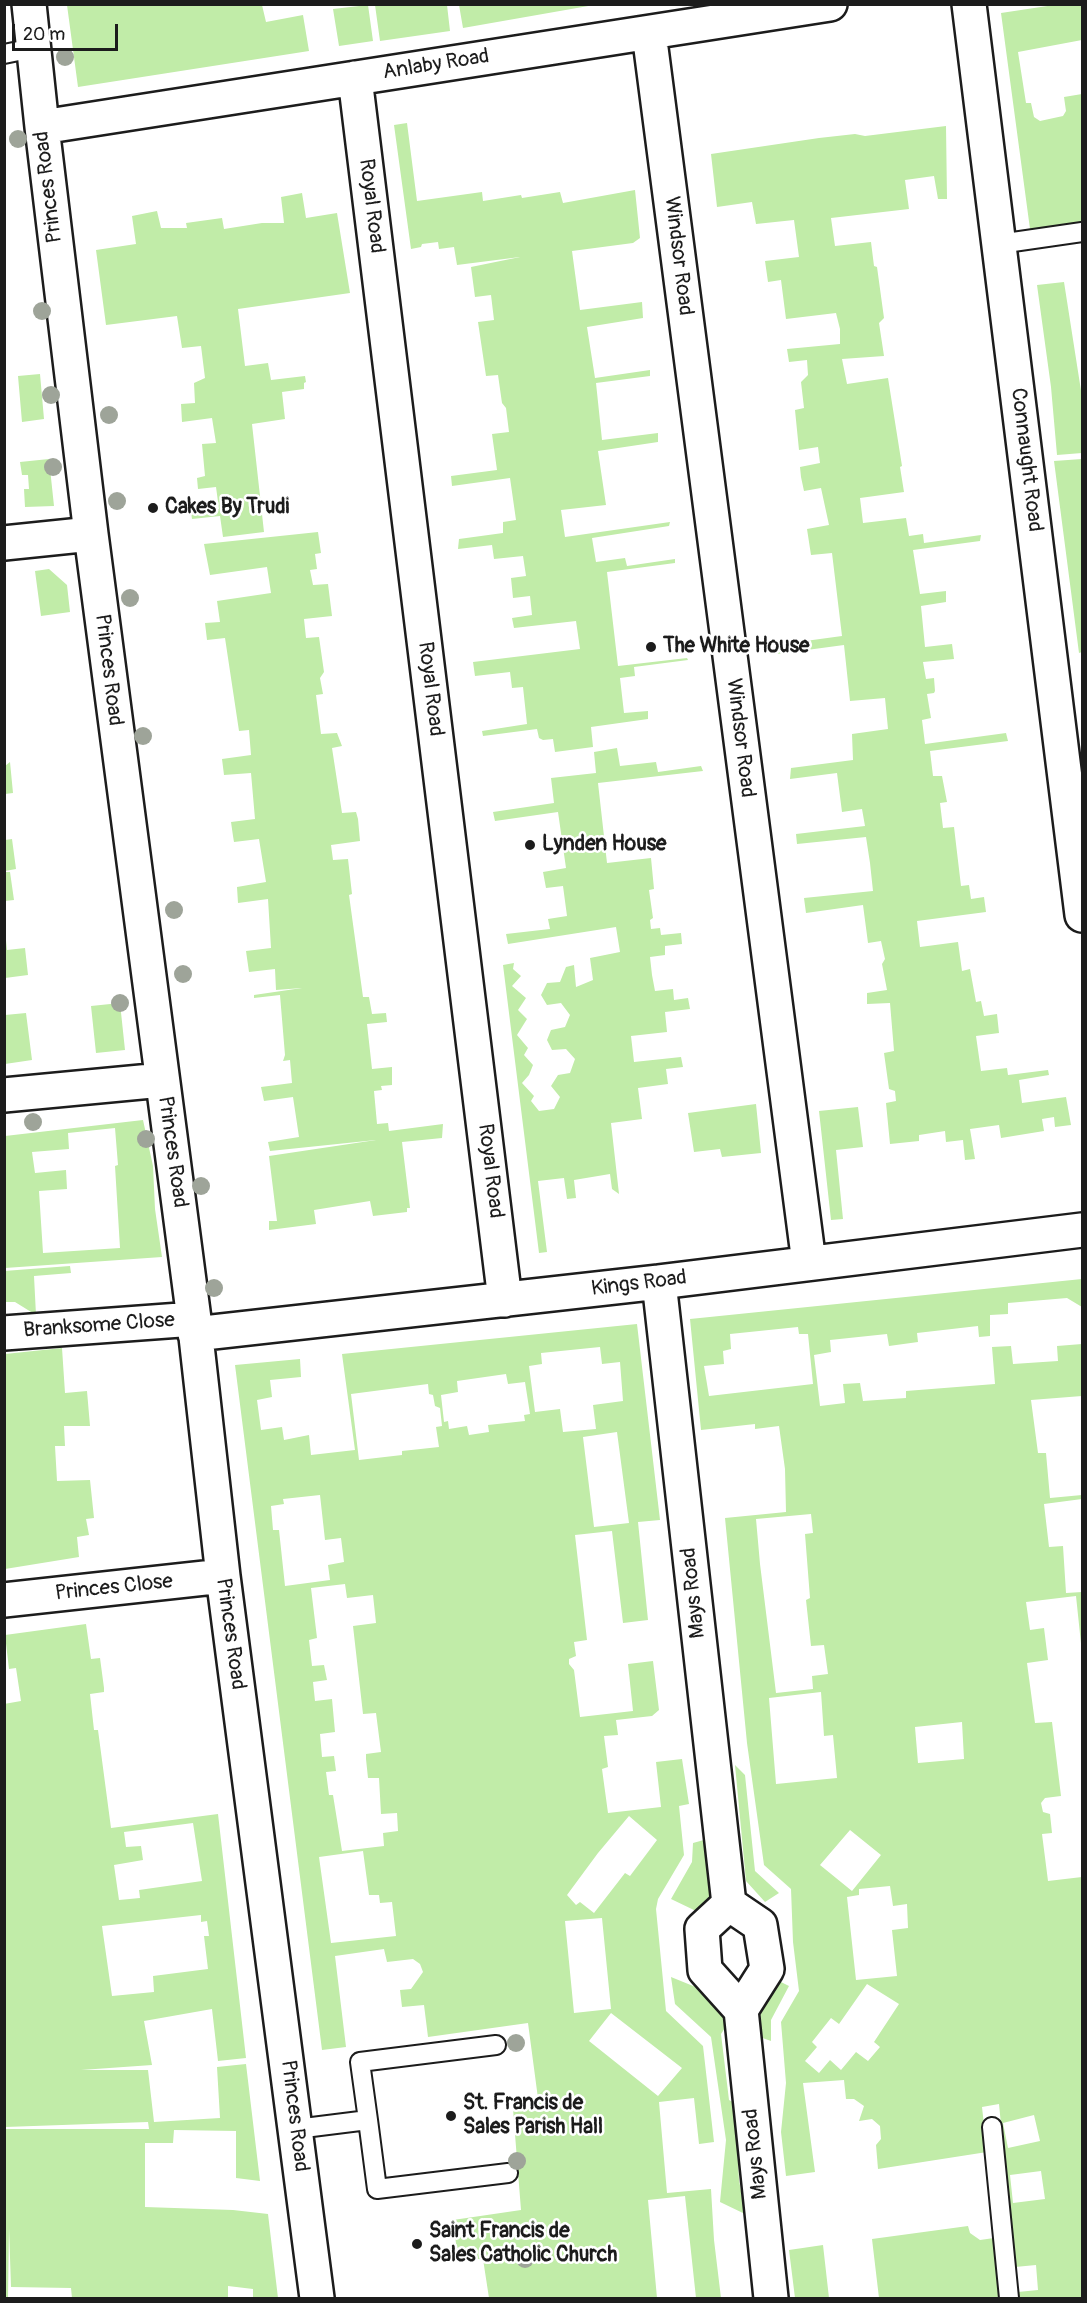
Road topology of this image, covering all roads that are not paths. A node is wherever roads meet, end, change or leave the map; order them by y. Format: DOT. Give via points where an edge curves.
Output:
graph roads {
  1 [pos="29,4"];
  2 [pos="831,4"];
  3 [pos="969,4"];
  4 [pos="649,33"];
  5 [pos="19,51"];
  6 [pos="355,78"];
  7 [pos="42,127"];
  8 [pos="1083,232"];
  9 [pos="999,244"];
  10 [pos="91,534"];
  11 [pos="4,543"];
  12 [pos="1080,880"];
  13 [pos="1083,915"];
  14 [pos="162,1080"];
  15 [pos="4,1095"];
  16 [pos="1083,1230"];
  17 [pos="808,1263"];
  18 [pos="659,1282"];
  19 [pos="505,1300"];
  20 [pos="194,1327"];
  21 [pos="4,1333"];
  22 [pos="223,1576"];
  23 [pos="4,1600"];
  24 [pos="729,1904"];
  25 [pos="741,2010"];
  26 [pos="496,2045"];
  27 [pos="368,2120"];
  28 [pos="992,2127"];
  29 [pos="296,2130"];
  30 [pos="508,2173"];
  31 [pos="317,2298"];
  32 [pos="771,2298"];
  33 [pos="1010,2298"];
  1 -- 5 [label="street, Princes Road"];
  2 -- 4 [label="street, Anlaby Road"];
  3 -- 9 [label="street, Connaught Road"];
  4 -- 6 [label="street, Anlaby Road"];
  4 -- 17 [label="street, Windsor Road"];
  5 -- 7 [label="street, Princes Road"];
  6 -- 7 [label="street, Anlaby Road"];
  6 -- 19 [label="street, Royal Road"];
  7 -- 10 [label="street, Princes Road"];
  8 -- 9 [label="lane"];
  9 -- 12 [label="street, Connaught Road"];
  10 -- 11 [label="street"];
  10 -- 14 [label="street, Princes Road"];
  12 -- 13 [label="street, Connaught Road"];
  14 -- 15 [label="street"];
  14 -- 20 [label="street, Princes Road"];
  16 -- 17 [label="street, Kings Road"];
  17 -- 18 [label="street, Kings Road"];
  18 -- 19 [label="street, Kings Road"];
  18 -- 24 [label="street, Mays Road"];
  19 -- 20 [label="street, Kings Road"];
  20 -- 21 [label="street, Branksome Close"];
  20 -- 22 [label="street, Princes Road"];
  22 -- 23 [label="street, Princes Close"];
  22 -- 29 [label="street, Princes Road"];
  24 -- 25 [label="street" via="760,1925 766,1968"];
  24 -- 25 [label="street" via="702,1929 705,1970"];
  25 -- 32 [label="street, Mays Road"];
  26 -- 27 [label="lane" via="360,2062"];
  27 -- 29 [label="lane"];
  27 -- 30 [label="lane" via="377,2189"];
  28 -- 33 [label="lane"];
  29 -- 31 [label="street, Princes Road"];
}
